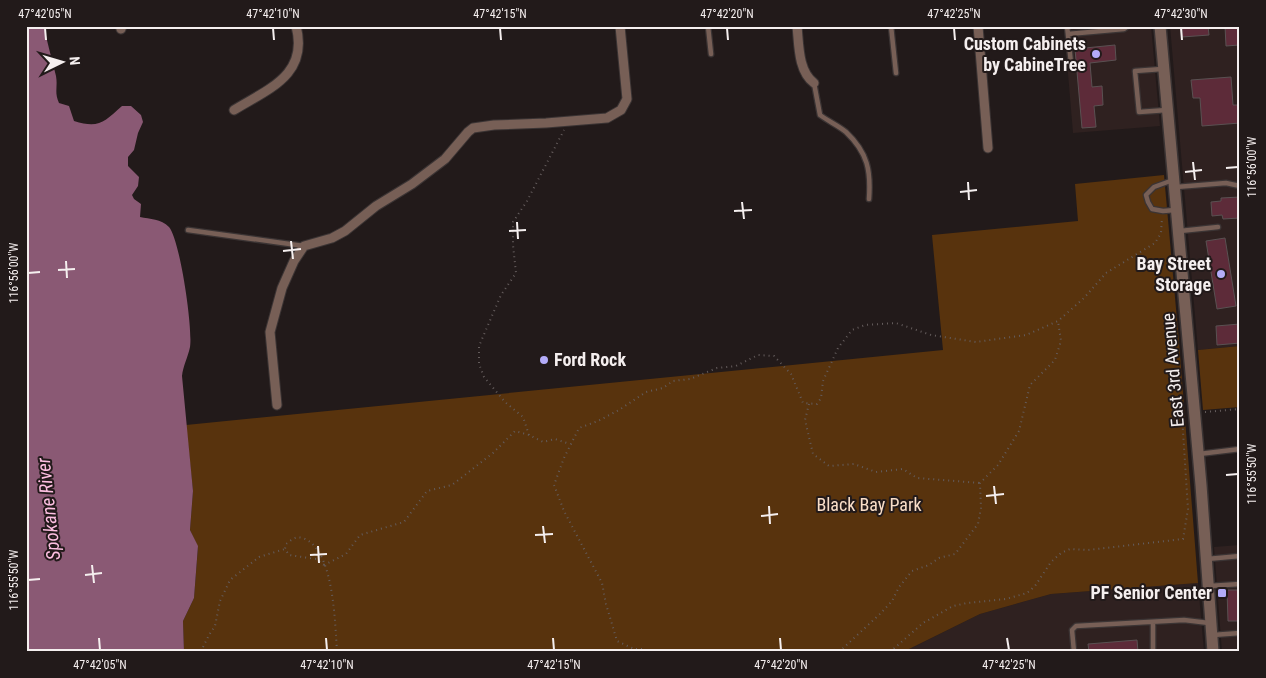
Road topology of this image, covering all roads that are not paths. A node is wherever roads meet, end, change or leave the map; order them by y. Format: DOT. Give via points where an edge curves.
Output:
graph roads {
  1 [pos="296,26"];
  2 [pos="620,26"];
  3 [pos="708,26"];
  4 [pos="797,26"];
  5 [pos="891,26"];
  6 [pos="978,26"];
  7 [pos="1067,26"];
  8 [pos="1128,26"];
  9 [pos="1160,26"];
  10 [pos="1068,34"];
  11 [pos="711,54"];
  12 [pos="1071,63"];
  13 [pos="1164,69"];
  14 [pos="896,73"];
  15 [pos="814,84"];
  16 [pos="234,110"];
  17 [pos="1168,110"];
  18 [pos="988,148"];
  19 [pos="1174,183"];
  20 [pos="1240,186"];
  21 [pos="869,200"];
  22 [pos="1176,210"];
  23 [pos="1218,227"];
  24 [pos="188,230"];
  25 [pos="1178,232"];
  26 [pos="304,246"];
  27 [pos="277,405"];
  28 [pos="1240,449"];
  29 [pos="1198,454"];
  30 [pos="1240,556"];
  31 [pos="1207,559"];
  32 [pos="1240,584"];
  33 [pos="1208,586"];
  34 [pos="1152,622"];
  35 [pos="1211,629"];
  36 [pos="1240,633"];
  37 [pos="1074,652"];
  38 [pos="1153,652"];
  39 [pos="1213,652"];
  1 -- 16 [label="street" via="298,45 290,72 279,83"];
  2 -- 26 [label="street" via="627,99 621,110 607,118 473,128 445,160 345,231"];
  3 -- 11 [label="lane"];
  4 -- 15 [label="street" via="802,65 805,75"];
  5 -- 14 [label="lane"];
  6 -- 18 [label="street"];
  7 -- 10 [label="lane"];
  8 -- 10 [label="lane"];
  9 -- 13 [label="street, East 3rd Avenue"];
  10 -- 12 [label="lane"];
  13 -- 17 [label="street, East 3rd Avenue"];
  13 -- 17 [label="lane" via="1135,71 1139,112"];
  15 -- 21 [label="lane" via="820,115 845,131 864,154 870,179"];
  17 -- 19 [label="street, East 3rd Avenue"];
  19 -- 20 [label="lane"];
  19 -- 22 [label="street, East 3rd Avenue"];
  19 -- 22 [label="lane" via="1154,187 1146,195 1152,209"];
  22 -- 25 [label="street, East 3rd Avenue"];
  23 -- 25 [label="lane"];
  24 -- 26 [label="lane"];
  25 -- 29 [label="street, East 3rd Avenue"];
  26 -- 27 [label="street" via="282,288 270,332"];
  28 -- 29 [label="lane"];
  29 -- 31 [label="street, East 3rd Avenue"];
  30 -- 31 [label="lane"];
  31 -- 33 [label="street, East 3rd Avenue"];
  32 -- 33 [label="lane"];
  33 -- 35 [label="street, East 3rd Avenue"];
  34 -- 35 [label="lane" via="1184,620"];
  34 -- 37 [label="lane" via="1076,626 1072,630"];
  34 -- 38 [label="lane"];
  35 -- 36 [label="lane"];
  35 -- 39 [label="street, East 3rd Avenue"];
}
